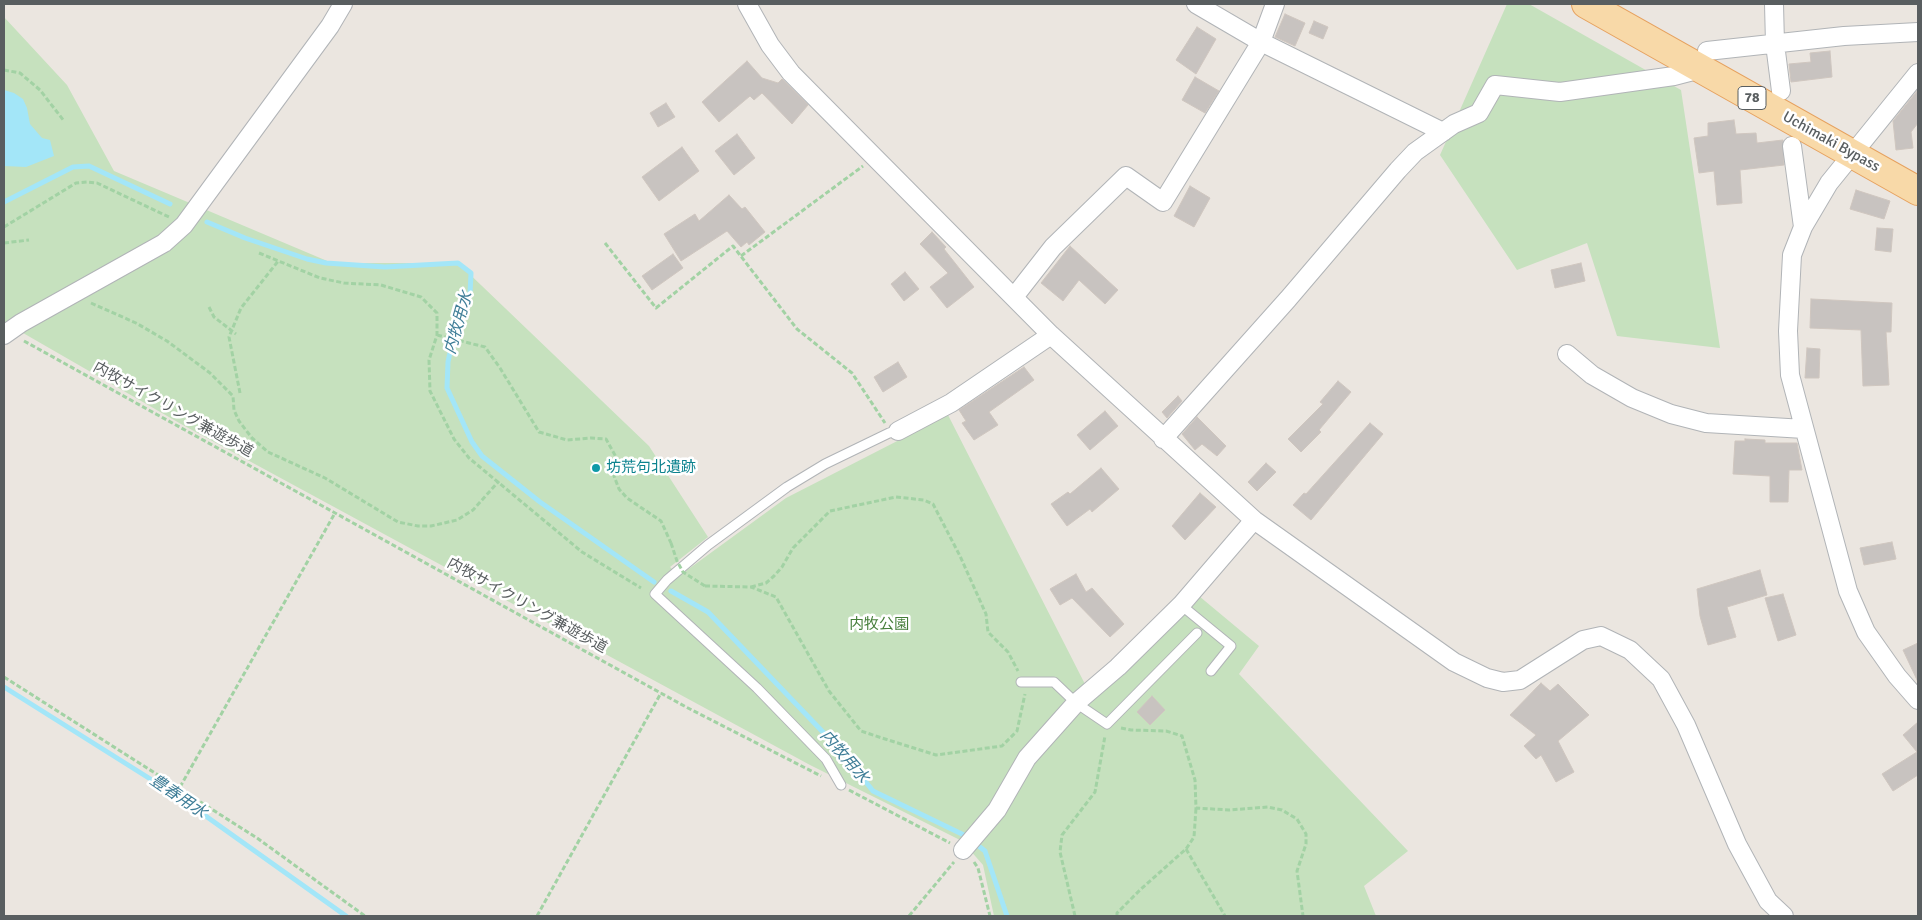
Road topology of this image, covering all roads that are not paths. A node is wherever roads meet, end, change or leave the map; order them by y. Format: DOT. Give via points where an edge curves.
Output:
graph roads {
  1 [pos="343,4"];
  2 [pos="747,4"];
  3 [pos="1196,4"];
  4 [pos="1274,4"];
  5 [pos="1586,4"];
  6 [pos="1774,4"];
  7 [pos="1918,32"];
  8 [pos="1261,42"];
  9 [pos="1775,44"];
  10 [pos="1704,60"];
  11 [pos="1918,73"];
  12 [pos="1781,91"];
  13 [pos="1443,132"];
  14 [pos="1792,146"];
  15 [pos="1853,154"];
  16 [pos="1918,191"];
  17 [pos="1803,227"];
  18 [pos="1014,297"];
  19 [pos="1051,335"];
  20 [pos="12,337"];
  21 [pos="1567,354"];
  22 [pos="1804,428"];
  23 [pos="893,432"];
  24 [pos="1163,439"];
  25 [pos="1254,520"];
  26 [pos="1182,604"];
  27 [pos="1196,633"];
  28 [pos="1211,671"];
  29 [pos="1021,682"];
  30 [pos="1918,700"];
  31 [pos="1076,703"];
  32 [pos="841,785"];
  33 [pos="969,843"];
  34 [pos="1784,916"];
  1 -- 20 [label="street" via="184,225 164,243 21,323"];
  2 -- 18 [label="street" via="770,45 791,73"];
  3 -- 8 [label="street"];
  4 -- 8 [label="street"];
  5 -- 10 [label="main road, Uchimaki Bypass / 78"];
  6 -- 9 [label="street"];
  7 -- 9 [label="street"];
  8 -- 13 [label="street"];
  8 -- 18 [label="street" via="1163,202 1126,176 1053,246"];
  9 -- 10 [label="street"];
  9 -- 12 [label="street"];
  10 -- 13 [label="street" via="1674,76 1560,92 1495,85 1479,114"];
  10 -- 15 [label="main road, Uchimaki Bypass / 78"];
  11 -- 15 [label="street"];
  13 -- 24 [label="street" via="1415,152 1398,170"];
  14 -- 17 [label="street"];
  15 -- 16 [label="main road, Uchimaki Bypass / 78"];
  15 -- 17 [label="street" via="1820,196"];
  17 -- 22 [label="street" via="1792,255 1788,331 1790,375"];
  18 -- 19 [label="street"];
  19 -- 23 [label="street" via="951,403"];
  19 -- 24 [label="street"];
  21 -- 22 [label="street" via="1592,375 1632,398 1671,414 1706,423"];
  22 -- 30 [label="street" via="1848,592 1866,632"];
  23 -- 32 [label="lane" via="825,464 787,487 708,545 655,594 757,688 826,759"];
  24 -- 25 [label="street"];
  25 -- 26 [label="street"];
  25 -- 34 [label="street" via="1454,662 1487,678 1502,682 1520,680 1583,640 1601,636 1630,650 1661,679 1686,725 1737,844 1768,901"];
  26 -- 28 [label="lane" via="1231,646"];
  26 -- 31 [label="street"];
  27 -- 31 [label="lane" via="1107,724"];
  29 -- 31 [label="lane" via="1054,682"];
  31 -- 33 [label="street" via="1027,758 997,810"];
}
